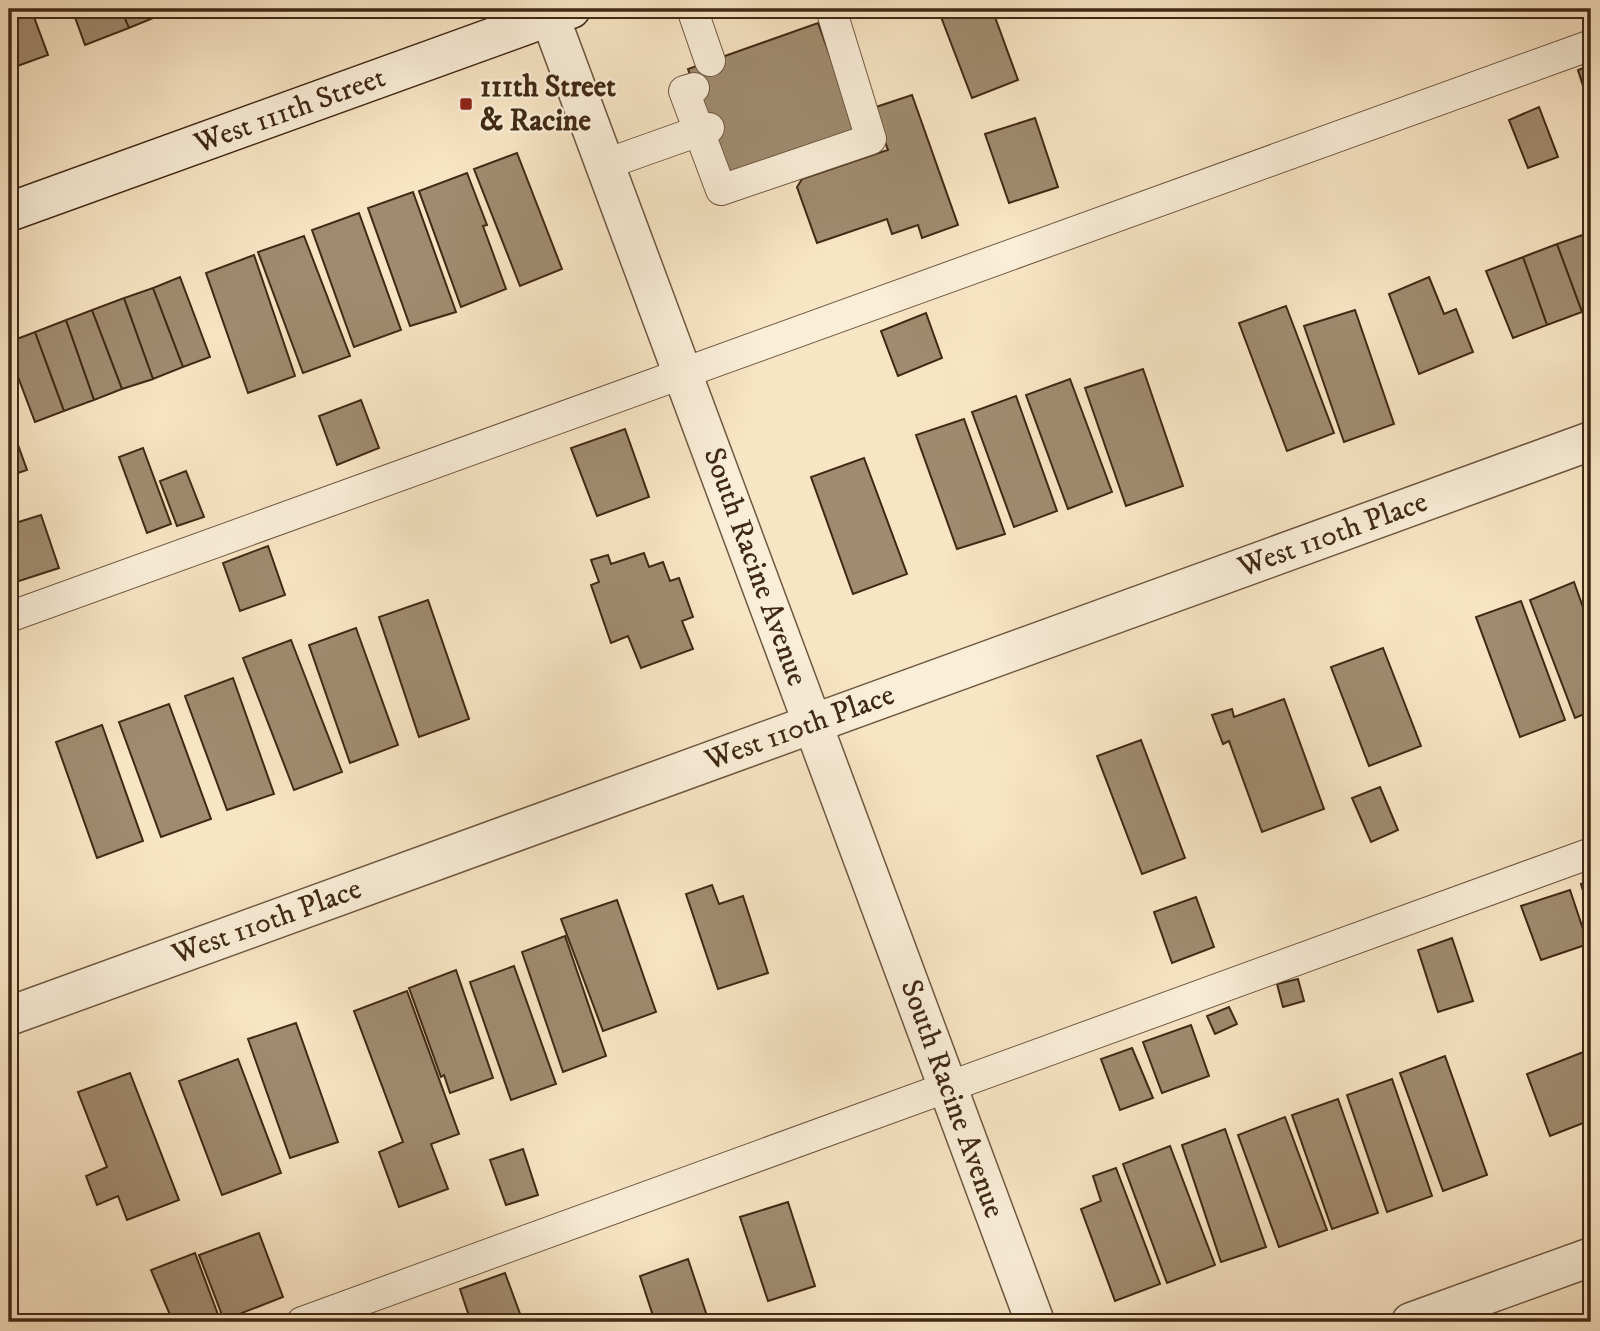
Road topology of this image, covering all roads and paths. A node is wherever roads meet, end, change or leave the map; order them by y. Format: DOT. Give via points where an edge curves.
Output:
graph roads {
  1 [pos="692,9"];
  2 [pos="556,11"];
  3 [pos="831,29"];
  4 [pos="1591,46"];
  5 [pos="710,61"];
  6 [pos="694,88"];
  7 [pos="704,130"];
  8 [pos="606,164"];
  9 [pos="9,212"];
  10 [pos="683,373"];
  11 [pos="1591,441"];
  12 [pos="9,617"];
  13 [pos="813,724"];
  14 [pos="1591,853"];
  15 [pos="9,1016"];
  16 [pos="948,1088"];
  17 [pos="1591,1257"];
  18 [pos="302,1322"];
  19 [pos="1035,1322"];
  20 [pos="1411,1322"];
  1 -- 5 [label="lane"];
  2 -- 8 [label="street, South Racine Avenue"];
  2 -- 9 [label="street, West 111th Street"];
  3 -- 7 [label="lane" via="871,139 721,190"];
  4 -- 10 [label="lane"];
  6 -- 7 [label="lane" via="684,91"];
  7 -- 8 [label="lane"];
  8 -- 10 [label="street, South Racine Avenue"];
  10 -- 12 [label="lane"];
  10 -- 13 [label="street, South Racine Avenue"];
  11 -- 13 [label="street, West 110th Place"];
  13 -- 15 [label="street, West 110th Place"];
  13 -- 16 [label="street, South Racine Avenue"];
  14 -- 16 [label="lane"];
  16 -- 18 [label="lane"];
  16 -- 19 [label="street, South Racine Avenue"];
  17 -- 20 [label="street"];
}
